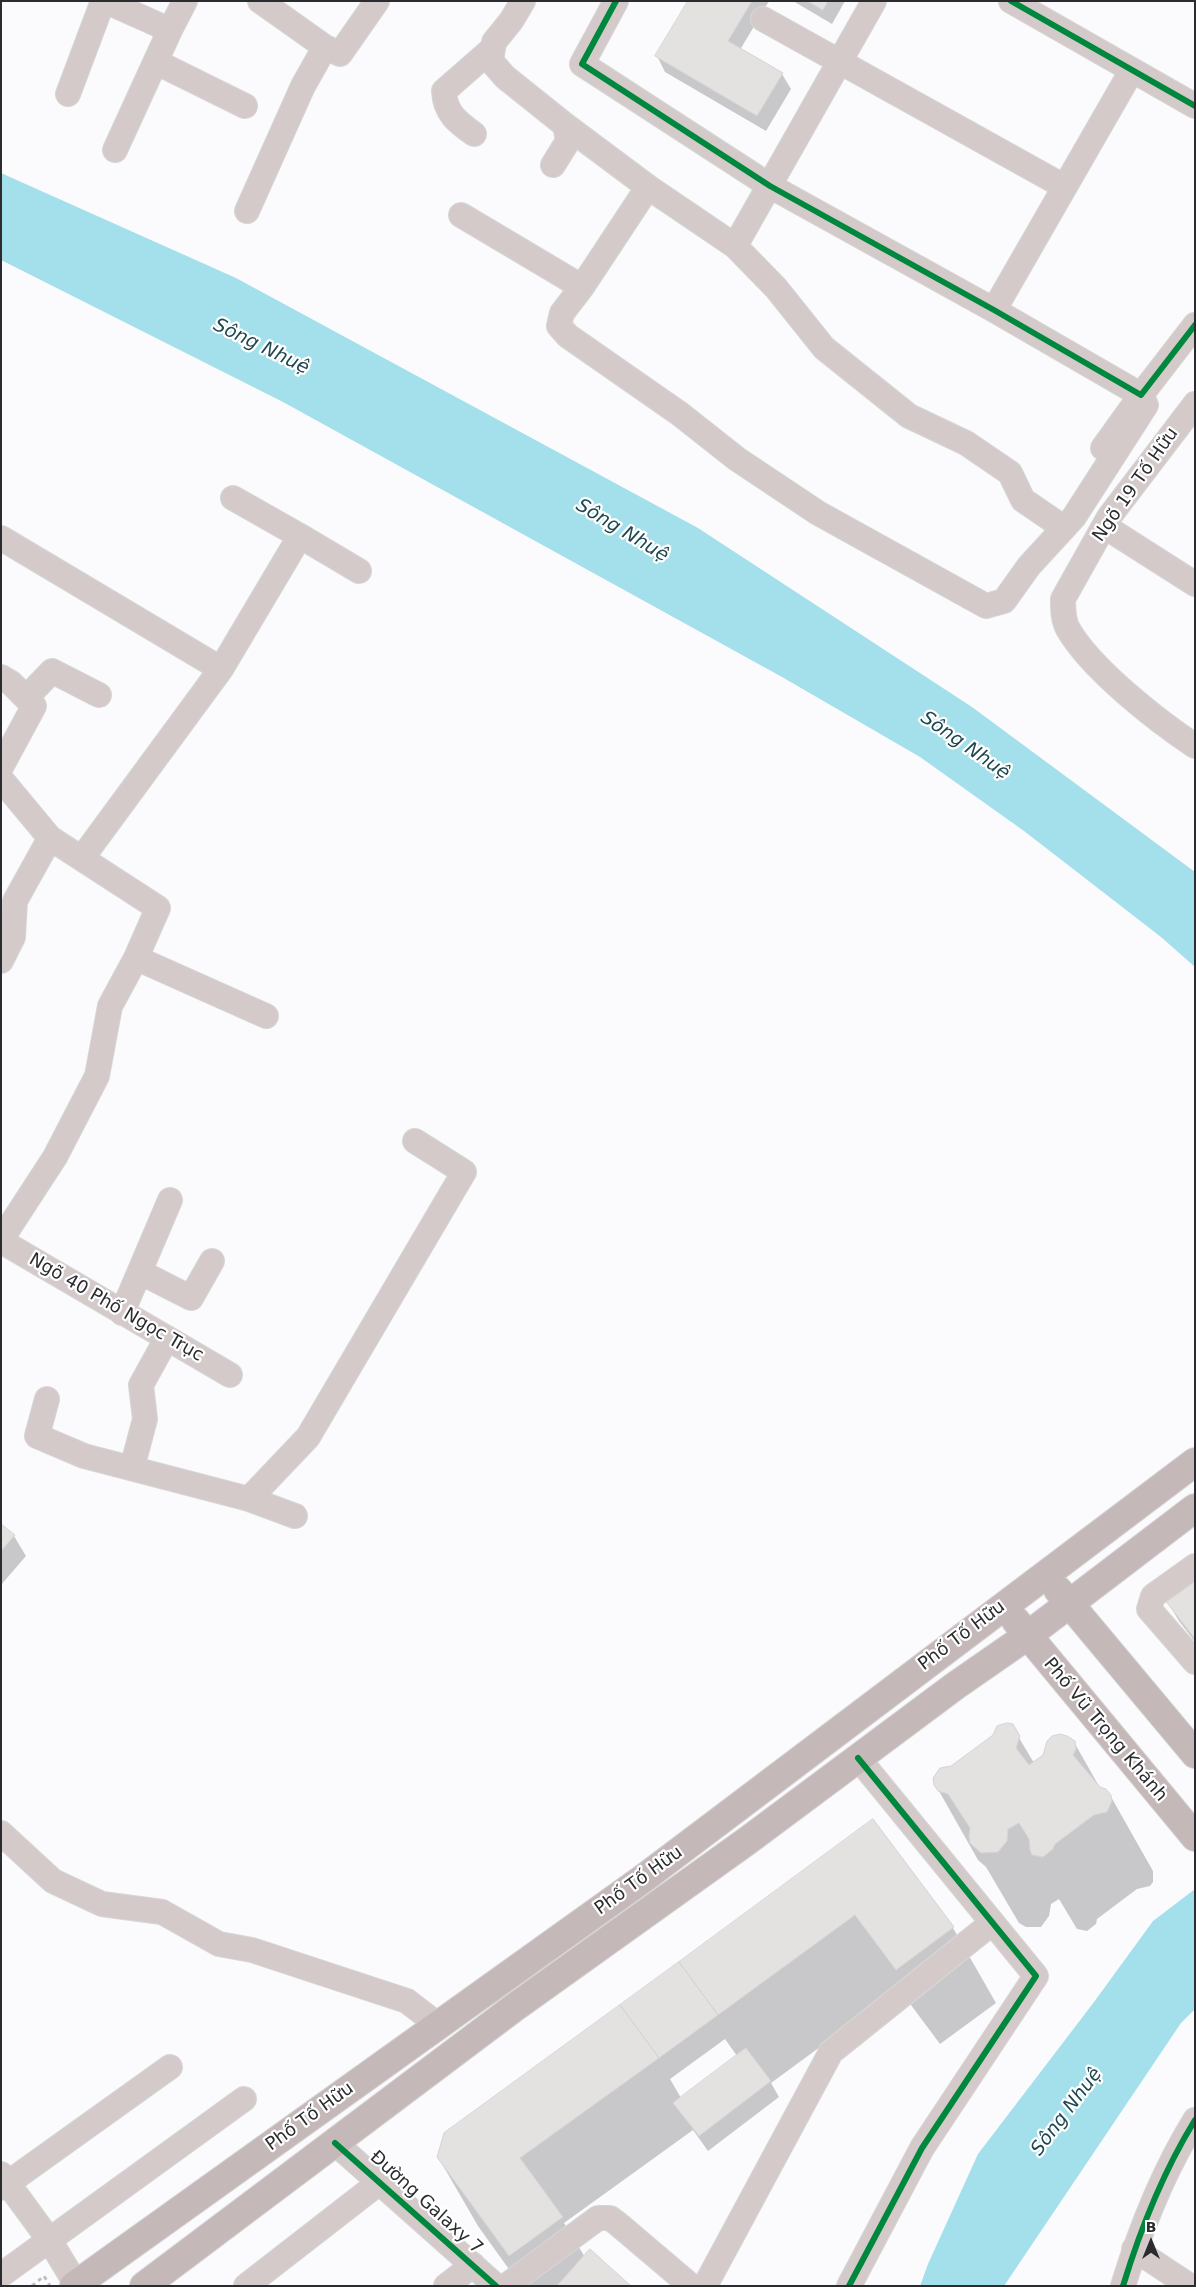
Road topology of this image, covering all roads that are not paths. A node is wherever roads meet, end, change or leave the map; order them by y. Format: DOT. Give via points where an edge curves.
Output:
graph roads {
  1 [pos="104,1"];
  2 [pos="185,1"];
  3 [pos="260,1"];
  4 [pos="377,1"];
  5 [pos="523,1"];
  6 [pos="616,1"];
  7 [pos="874,1"];
  8 [pos="1012,1"];
  9 [pos="763,19"];
  10 [pos="170,30"];
  11 [pos="325,47"];
  12 [pos="492,49"];
  13 [pos="156,62"];
  14 [pos="839,62"];
  15 [pos="1132,70"];
  16 [pos="68,94"];
  17 [pos="245,106"];
  18 [pos="1195,106"];
  19 [pos="565,125"];
  20 [pos="474,134"];
  21 [pos="115,150"];
  22 [pos="554,165"];
  23 [pos="770,186"];
  24 [pos="648,187"];
  25 [pos="1065,187"];
  26 [pos="247,211"];
  27 [pos="461,215"];
  28 [pos="735,246"];
  29 [pos="582,287"];
  30 [pos="994,310"];
  31 [pos="1195,325"];
  32 [pos="1141,395"];
  33 [pos="1195,404"];
  34 [pos="1102,448"];
  35 [pos="233,498"];
  36 [pos="1104,526"];
  37 [pos="1064,528"];
  38 [pos="300,536"];
  39 [pos="1,538"];
  40 [pos="359,571"];
  41 [pos="1195,584"];
  42 [pos="220,669"];
  43 [pos="1,676"];
  44 [pos="99,695"];
  45 [pos="26,698"];
  46 [pos="1195,746"];
  47 [pos="1,767"];
  48 [pos="1,779"];
  49 [pos="50,838"];
  50 [pos="82,858"];
  51 [pos="136,958"];
  52 [pos="1,961"];
  53 [pos="266,1016"];
  54 [pos="415,1141"];
  55 [pos="170,1200"];
  56 [pos="1,1240"];
  57 [pos="212,1261"];
  58 [pos="140,1272"];
  59 [pos="122,1313"];
  60 [pos="167,1338"];
  61 [pos="230,1375"];
  62 [pos="48,1399"];
  63 [pos="1195,1462"];
  64 [pos="132,1468"];
  65 [pos="249,1499"];
  66 [pos="1195,1508"];
  67 [pos="295,1516"];
  68 [pos="1195,1566"];
  69 [pos="1046,1574"];
  70 [pos="1069,1604"];
  71 [pos="1004,1605"];
  72 [pos="1028,1636"];
  73 [pos="1195,1662"];
  74 [pos="1195,1754"];
  75 [pos="858,1758"];
  76 [pos="725,1816"];
  77 [pos="1189,1831"];
  78 [pos="1,1833"];
  79 [pos="747,1841"];
  80 [pos="992,1923"];
  81 [pos="438,2025"];
  82 [pos="170,2066"];
  83 [pos="244,2099"];
  84 [pos="1195,2120"];
  85 [pos="335,2143"];
  86 [pos="4,2182"];
  87 [pos="380,2182"];
  88 [pos="50,2241"];
  89 [pos="1134,2249"];
  90 [pos="473,2265"];
  91 [pos="1,2275"];
  92 [pos="70,2285"];
  93 [pos="144,2286"];
  94 [pos="246,2286"];
  95 [pos="446,2286"];
  96 [pos="496,2286"];
  97 [pos="506,2286"];
  98 [pos="691,2286"];
  99 [pos="705,2286"];
  100 [pos="849,2286"];
  101 [pos="1123,2286"];
  102 [pos="1190,2286"];
  1 -- 10 [label="street"];
  1 -- 16 [label="street"];
  2 -- 10 [label="street"];
  3 -- 11 [label="street"];
  4 -- 11 [label="street" via="340,54"];
  5 -- 12 [label="street"];
  6 -- 23 [label="street" via="582,64"];
  7 -- 14 [label="street"];
  8 -- 15 [label="street"];
  9 -- 14 [label="street"];
  10 -- 13 [label="street"];
  11 -- 26 [label="street" via="303,86"];
  12 -- 19 [label="street" via="491,61 505,77"];
  12 -- 20 [label="street" via="444,91 445,105 459,124"];
  13 -- 17 [label="street"];
  13 -- 21 [label="street"];
  14 -- 23 [label="street"];
  14 -- 25 [label="street"];
  15 -- 18 [label="street"];
  15 -- 25 [label="street"];
  19 -- 22 [label="street" via="568,141"];
  19 -- 24 [label="street"];
  23 -- 28 [label="street"];
  23 -- 30 [label="street"];
  24 -- 28 [label="street"];
  24 -- 29 [label="street"];
  25 -- 30 [label="street"];
  27 -- 29 [label="street"];
  28 -- 37 [label="street" via="776,288 824,348 909,416 966,443 1010,473 1023,500"];
  29 -- 37 [label="street" via="562,313 559,326 568,336 737,459 818,513 986,606 1004,601 1029,566"];
  30 -- 32 [label="street"];
  31 -- 32 [label="street"];
  32 -- 34 [label="street"];
  32 -- 37 [label="street" via="1146,405"];
  33 -- 36 [label="street, Ngõ 19 Tố Hữu"];
  35 -- 38 [label="street"];
  36 -- 41 [label="street"];
  36 -- 46 [label="street, Ngõ 19 Tố Hữu" via="1063,599 1067,628 1094,663 1170,729"];
  38 -- 40 [label="street"];
  38 -- 42 [label="street"];
  39 -- 42 [label="street"];
  42 -- 50 [label="street"];
  43 -- 45 [label="street"];
  44 -- 45 [label="street" via="57,665"];
  45 -- 47 [label="street" via="34,706"];
  48 -- 49 [label="street"];
  49 -- 50 [label="street"];
  49 -- 52 [label="street" via="15,901 13,937"];
  50 -- 51 [label="street" via="158,908"];
  51 -- 53 [label="street"];
  51 -- 56 [label="street" via="110,1006 97,1076 55,1157"];
  54 -- 65 [label="street" via="464,1172 308,1437"];
  55 -- 58 [label="street"];
  56 -- 59 [label="street, Ngõ 40 Phố Ngọc Trục"];
  57 -- 58 [label="street" via="191,1298"];
  58 -- 59 [label="street"];
  59 -- 60 [label="street, Ngõ 40 Phố Ngọc Trục"];
  60 -- 61 [label="street, Ngõ 40 Phố Ngọc Trục"];
  60 -- 64 [label="street" via="141,1385 145,1419"];
  62 -- 64 [label="street" via="37,1436 84,1456"];
  63 -- 69 [label="main road, Phố Tố Hữu"];
  64 -- 65 [label="street"];
  65 -- 67 [label="street"];
  66 -- 70 [label="main road, Phố Tố Hữu"];
  68 -- 73 [label="street" via="1153,1596 1149,1609"];
  69 -- 70 [label="main road"];
  69 -- 71 [label="main road, Phố Tố Hữu"];
  70 -- 72 [label="main road, Phố Tố Hữu"];
  70 -- 74 [label="main road"];
  71 -- 72 [label="main road, Phố Vũ Trọng Khánh"];
  71 -- 76 [label="main road, Phố Tố Hữu"];
  72 -- 75 [label="main road, Phố Tố Hữu"];
  72 -- 77 [label="main road, Phố Vũ Trọng Khánh"];
  75 -- 79 [label="main road, Phố Tố Hữu"];
  75 -- 80 [label="street"];
  76 -- 79 [label="main road"];
  76 -- 81 [label="main road, Phố Tố Hữu"];
  78 -- 81 [label="street" via="54,1881 102,1904 162,1912 219,1944 252,1950 407,2002"];
  79 -- 85 [label="main road, Phố Tố Hữu" via="515,2007"];
  80 -- 99 [label="street" via="831,2052"];
  80 -- 100 [label="street" via="1036,1976 922,2148"];
  81 -- 92 [label="main road, Phố Tố Hữu"];
  82 -- 86 [label="street"];
  83 -- 88 [label="street"];
  84 -- 89 [label="street" via="1171,2159"];
  85 -- 87 [label="street, Đường Galaxy 7"];
  85 -- 93 [label="main road, Phố Tố Hữu"];
  86 -- 88 [label="street"];
  87 -- 90 [label="street, Đường Galaxy 7"];
  87 -- 94 [label="street"];
  88 -- 91 [label="street"];
  88 -- 92 [label="street"];
  89 -- 101 [label="street"];
  89 -- 102 [label="street"];
  90 -- 95 [label="street"];
  90 -- 96 [label="street, Đường Galaxy 7"];
  97 -- 98 [label="street" via="598,2218 604,2217 618,2224"];
}
